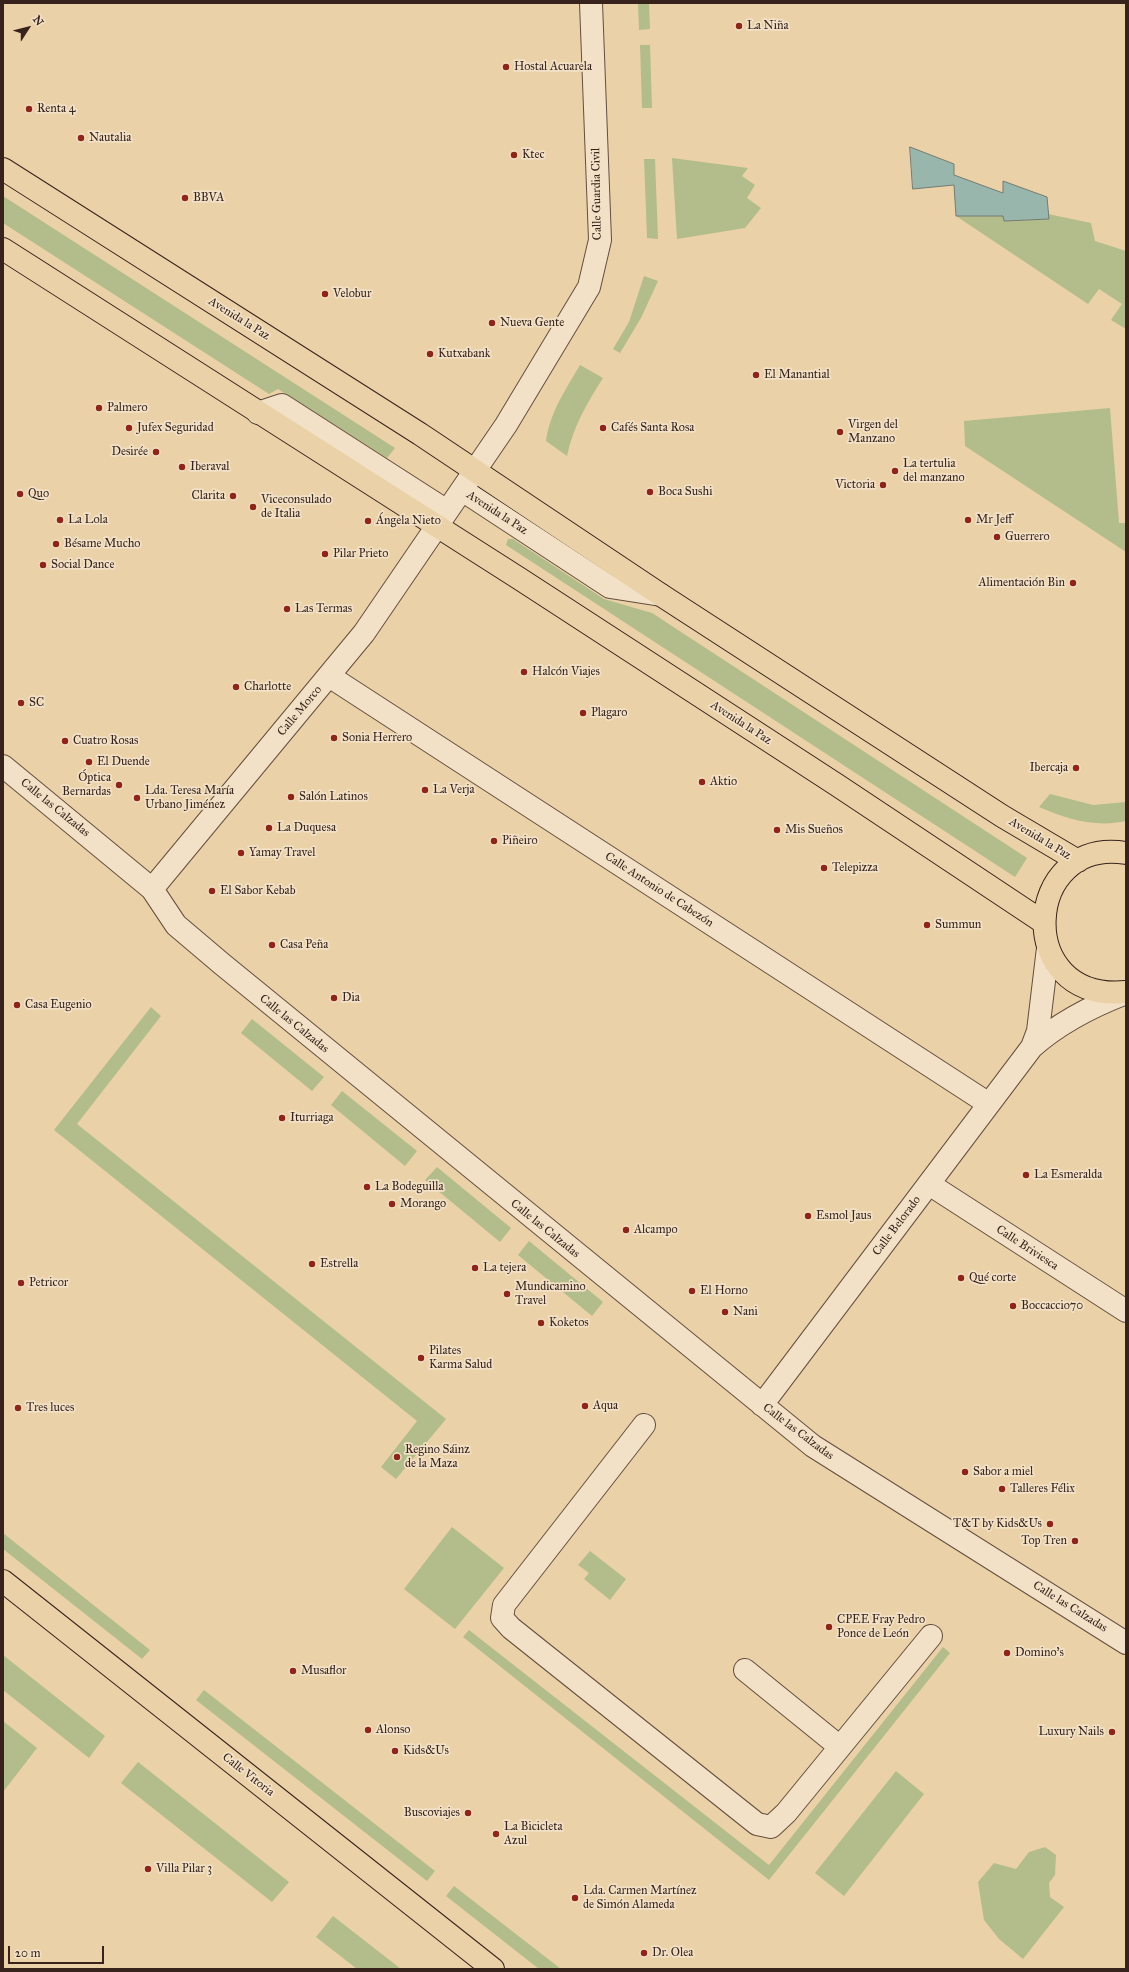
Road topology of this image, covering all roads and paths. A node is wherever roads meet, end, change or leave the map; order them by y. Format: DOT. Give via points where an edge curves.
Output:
graph roads {
  1 [pos="591,3"];
  2 [pos="3,169"];
  3 [pos="3,249"];
  4 [pos="475,471"];
  5 [pos="462,490"];
  6 [pos="442,519"];
  7 [pos="661,595"];
  8 [pos="329,676"];
  9 [pos="3,766"];
  10 [pos="1122,850"];
  11 [pos="1078,861"];
  12 [pos="152,889"];
  13 [pos="1043,922"];
  14 [pos="1048,948"];
  15 [pos="1126,993"];
  16 [pos="1032,1046"];
  17 [pos="989,1104"];
  18 [pos="929,1184"];
  19 [pos="1126,1311"];
  20 [pos="762,1406"];
  21 [pos="644,1425"];
  22 [pos="3,1582"];
  23 [pos="931,1636"];
  24 [pos="1126,1643"];
  25 [pos="745,1670"];
  26 [pos="840,1747"];
  27 [pos="493,1969"];
  1 -- 4 [label="street, Calle Guardia Civil" via="600,240 595,264 578,307 512,416"];
  2 -- 4 [label="main road, Avenida la Paz"];
  3 -- 6 [label="main road, Avenida la Paz" via="258,413"];
  4 -- 5 [label="street, Avenida la Paz"];
  4 -- 7 [label="main road, Avenida la Paz"];
  5 -- 6 [label="street, Avenida la Paz"];
  5 -- 7 [label="street, Avenida la Paz" via="610,587"];
  6 -- 8 [label="street, Calle Morco" via="364,633"];
  6 -- 13 [label="main road, Avenida la Paz"];
  7 -- 11 [label="main road, Avenida la Paz" via="1002,816"];
  8 -- 12 [label="street, Calle Morco"];
  8 -- 17 [label="street, Calle Antonio de Cabezón"];
  9 -- 12 [label="street, Calle las Calzadas"];
  10 -- 11 [label="main road" via="1090,855"];
  11 -- 13 [label="main road" via="1063,873 1050,890 1044,908"];
  12 -- 20 [label="street, Calle las Calzadas" via="181,930"];
  13 -- 14 [label="main road"];
  14 -- 15 [label="main road" via="1069,978 1082,986 1097,992"];
  14 -- 16 [label="street, Calle Belorado" via="1038,1031"];
  15 -- 16 [label="street, Calle Belorado" via="1082,1012"];
  16 -- 17 [label="street, Calle Belorado"];
  17 -- 18 [label="street, Calle Belorado"];
  18 -- 19 [label="street, Calle Briviesca"];
  18 -- 20 [label="street, Calle Belorado"];
  20 -- 24 [label="street, Calle las Calzadas" via="813,1446"];
  21 -- 26 [label="street" via="504,1605 502,1618 511,1628 757,1824 771,1827 786,1814"];
  22 -- 27 [label="main road, Calle Vitoria"];
  23 -- 26 [label="street"];
  25 -- 26 [label="street"];
}
